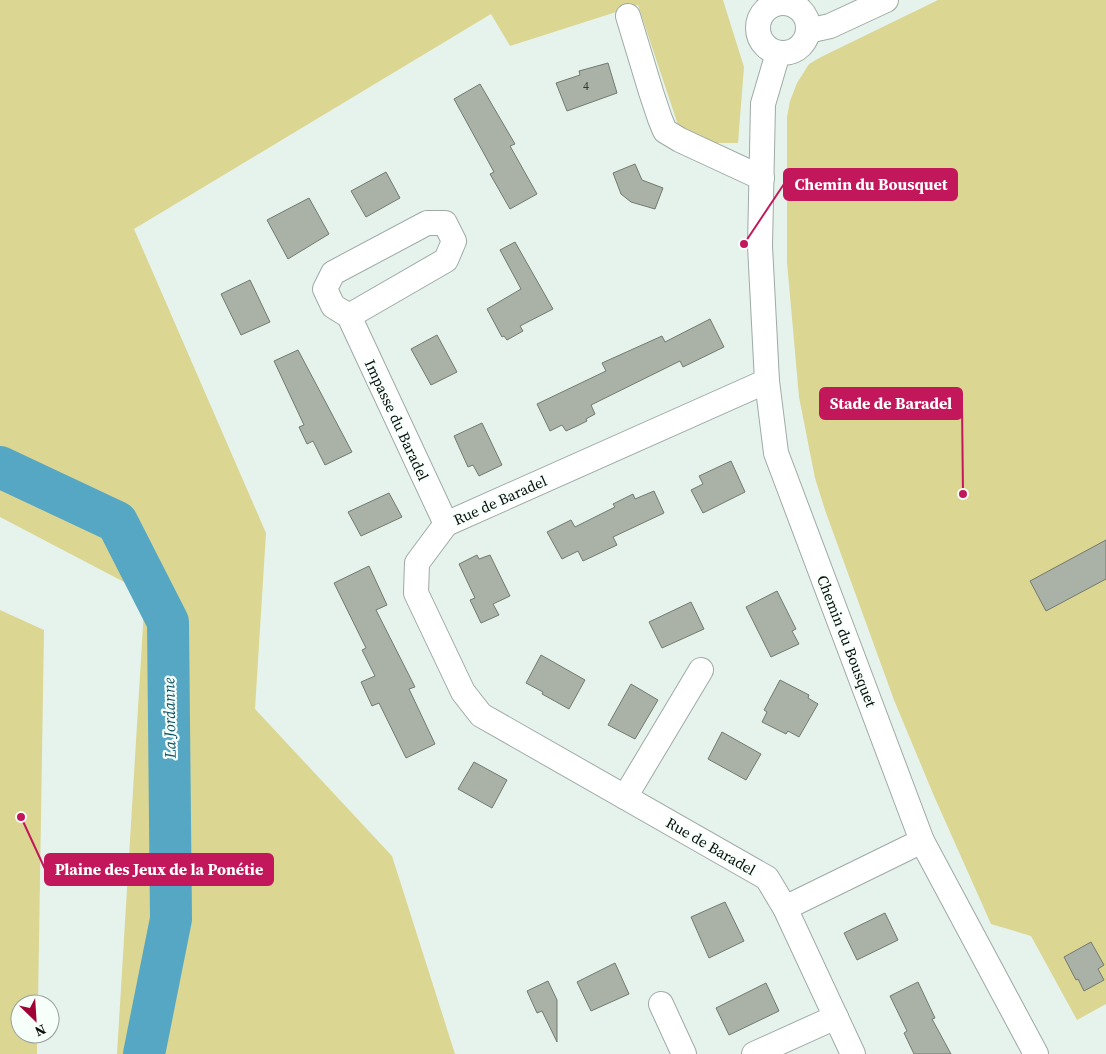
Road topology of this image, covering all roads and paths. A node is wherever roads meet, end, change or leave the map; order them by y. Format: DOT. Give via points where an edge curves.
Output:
graph roads {
  1 [pos="886,0"];
  2 [pos="760,6"];
  3 [pos="628,16"];
  4 [pos="808,31"];
  5 [pos="778,53"];
  6 [pos="762,178"];
  7 [pos="349,316"];
  8 [pos="766,381"];
  9 [pos="446,524"];
  10 [pos="701,670"];
  11 [pos="625,797"];
  12 [pos="922,841"];
  13 [pos="786,908"];
  14 [pos="661,1004"];
  15 [pos="836,1017"];
  16 [pos="684,1054"];
  17 [pos="754,1054"];
  18 [pos="853,1054"];
  19 [pos="1036,1054"];
  1 -- 4 [label="street" via="830,26"];
  2 -- 4 [label="street" via="780,3 797,8 807,22"];
  2 -- 5 [label="street" via="759,36 763,43"];
  3 -- 6 [label="street" via="665,132"];
  4 -- 5 [label="street" via="798,48"];
  5 -- 6 [label="street, Chemin du Bousquet" via="763,104"];
  6 -- 8 [label="street, Chemin du Bousquet" via="760,246"];
  7 -- 7 [label="street, Impasse du Baradel" via="446,260 454,241 445,223 427,223 333,273 325,289 333,306"];
  7 -- 9 [label="street, Impasse du Baradel"];
  8 -- 9 [label="street, Rue de Baradel"];
  8 -- 12 [label="street, Chemin du Bousquet" via="776,453"];
  9 -- 11 [label="street, Rue de Baradel" via="417,563 416,593 463,692 481,715"];
  10 -- 11 [label="street"];
  11 -- 13 [label="street, Rue de Baradel" via="767,878"];
  12 -- 13 [label="street"];
  12 -- 19 [label="street, Chemin du Bousquet"];
  13 -- 15 [label="street, Rue de Baradel"];
  14 -- 16 [label="street"];
  15 -- 17 [label="street"];
  15 -- 18 [label="street, Rue de Baradel"];
}
